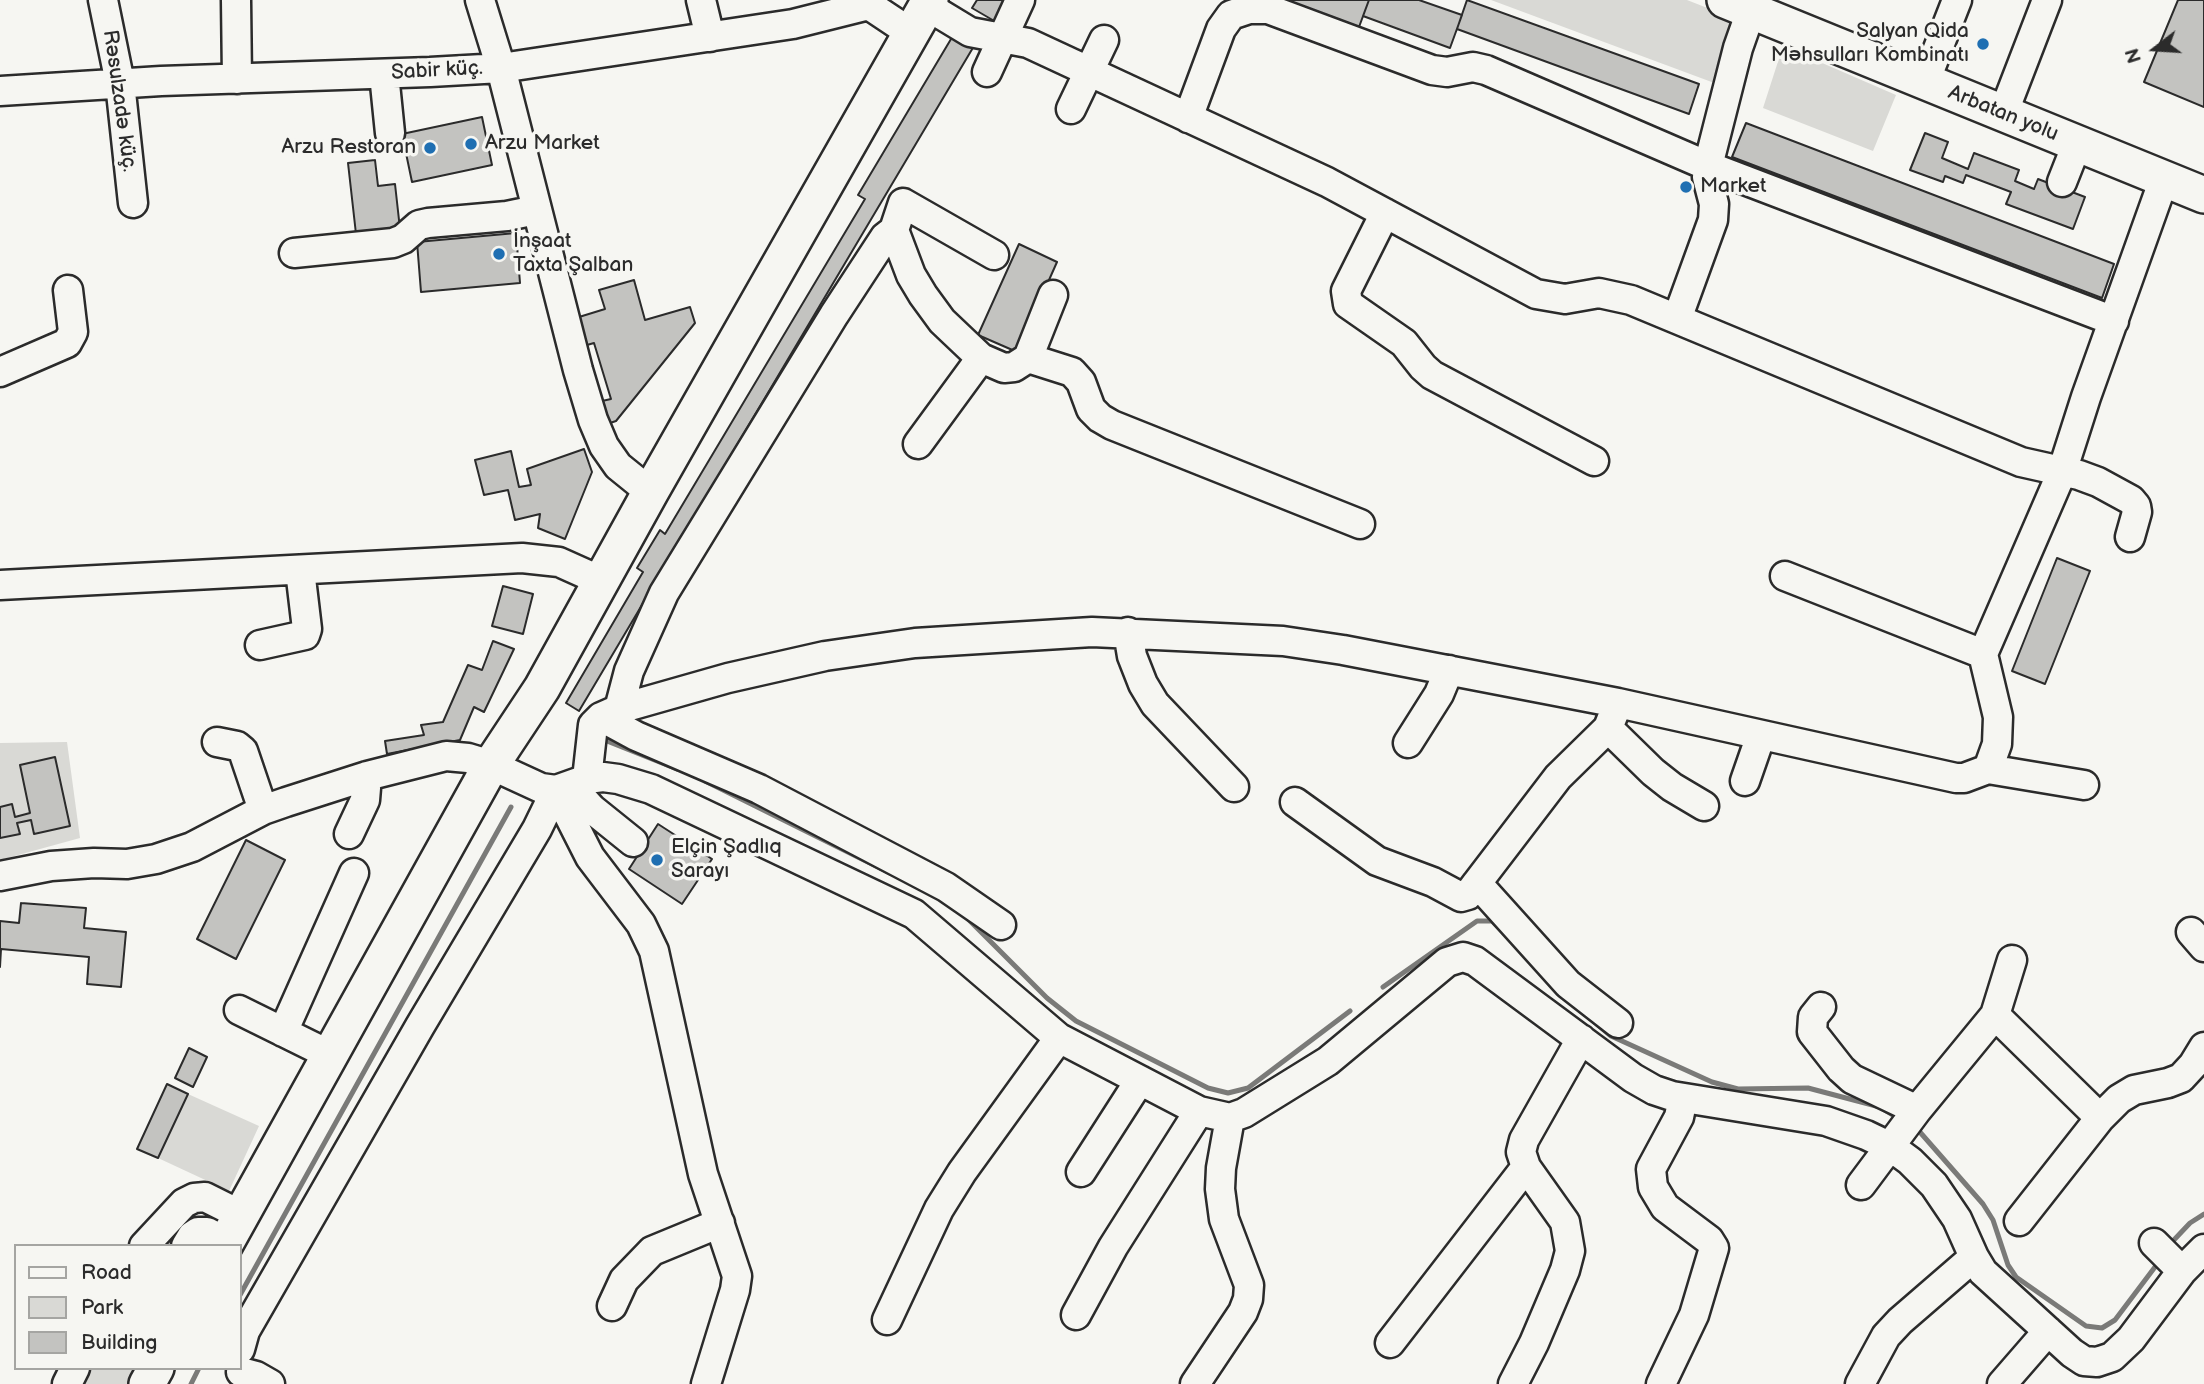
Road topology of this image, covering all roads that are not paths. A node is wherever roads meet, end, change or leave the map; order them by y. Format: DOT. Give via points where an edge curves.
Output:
graph roads {
  1 [pos="103,0"];
  2 [pos="236,0"];
  3 [pos="480,0"];
  4 [pos="701,0"];
  5 [pos="1020,0"];
  6 [pos="1957,0"];
  7 [pos="2047,0"];
  8 [pos="868,3"];
  9 [pos="1738,5"];
  10 [pos="918,8"];
  11 [pos="710,37"];
  12 [pos="1003,39"];
  13 [pos="1104,40"];
  14 [pos="501,68"];
  15 [pos="987,72"];
  16 [pos="1090,72"];
  17 [pos="384,74"];
  18 [pos="237,79"];
  19 [pos="1925,82"];
  20 [pos="120,83"];
  21 [pos="0,91"];
  22 [pos="1071,109"];
  23 [pos="2003,114"];
  24 [pos="1188,118"];
  25 [pos="390,133"];
  26 [pos="2077,144"];
  27 [pos="1707,166"];
  28 [pos="2164,179"];
  29 [pos="2062,182"];
  30 [pos="2204,195"];
  31 [pos="133,203"];
  32 [pos="536,210"];
  33 [pos="1385,213"];
  34 [pos="894,230"];
  35 [pos="293,253"];
  36 [pos="995,254"];
  37 [pos="68,290"];
  38 [pos="1053,295"];
  39 [pos="1677,319"];
  40 [pos="2113,321"];
  41 [pos="981,358"];
  42 [pos="1028,358"];
  43 [pos="0,372"];
  44 [pos="918,444"];
  45 [pos="1594,461"];
  46 [pos="2062,472"];
  47 [pos="639,483"];
  48 [pos="1360,524"];
  49 [pos="2130,537"];
  50 [pos="300,570"];
  51 [pos="588,575"];
  52 [pos="1785,576"];
  53 [pos="0,585"];
  54 [pos="1128,632"];
  55 [pos="260,645"];
  56 [pos="1983,654"];
  57 [pos="1449,670"];
  58 [pos="610,713"];
  59 [pos="1613,716"];
  60 [pos="1761,735"];
  61 [pos="217,742"];
  62 [pos="1408,743"];
  63 [pos="491,765"];
  64 [pos="1988,769"];
  65 [pos="367,776"];
  66 [pos="1745,781"];
  67 [pos="573,784"];
  68 [pos="2084,785"];
  69 [pos="1234,787"];
  70 [pos="1295,802"];
  71 [pos="1704,806"];
  72 [pos="263,810"];
  73 [pos="349,834"];
  74 [pos="633,842"];
  75 [pos="354,873"];
  76 [pos="0,876"];
  77 [pos="1477,883"];
  78 [pos="1001,925"];
  79 [pos="2012,960"];
  80 [pos="1821,1007"];
  81 [pos="239,1010"];
  82 [pos="1995,1015"];
  83 [pos="1618,1023"];
  84 [pos="283,1032"];
  85 [pos="1059,1038"];
  86 [pos="1580,1039"];
  87 [pos="2204,1047"];
  88 [pos="330,1055"];
  89 [pos="1140,1080"];
  90 [pos="1683,1098"];
  91 [pos="1917,1110"];
  92 [pos="1199,1111"];
  93 [pos="1230,1118"];
  94 [pos="2100,1118"];
  95 [pos="1891,1147"];
  96 [pos="1526,1167"];
  97 [pos="1081,1172"];
  98 [pos="1861,1185"];
  99 [pos="2019,1221"];
  100 [pos="720,1223"];
  101 [pos="231,1234"];
  102 [pos="2154,1243"];
  103 [pos="146,1244"];
  104 [pos="187,1244"];
  105 [pos="1974,1257"];
  106 [pos="2196,1260"];
  107 [pos="612,1306"];
  108 [pos="1076,1315"];
  109 [pos="887,1320"];
  110 [pos="2048,1331"];
  111 [pos="1390,1343"];
  112 [pos="242,1352"];
  113 [pos="242,1367"];
  114 [pos="2098,1373"];
  115 [pos="270,1384"];
  116 [pos="706,1384"];
  117 [pos="1195,1384"];
  118 [pos="1513,1384"];
  119 [pos="1661,1384"];
  120 [pos="1860,1384"];
  121 [pos="2002,1384"];
  1 -- 20 [label="street, Rəsulzadə küç."];
  2 -- 18 [label="street"];
  3 -- 14 [label="street"];
  4 -- 11 [label="street"];
  5 -- 12 [label="street"];
  6 -- 19 [label="street"];
  7 -- 23 [label="street"];
  8 -- 10 [label="street"];
  8 -- 11 [label="street, Sabir küç." via="793,24"];
  9 -- 19 [label="main road, Arbatan yolu"];
  9 -- 27 [label="street" via="1738,48"];
  10 -- 12 [label="street" via="970,32"];
  10 -- 47 [label="main road"];
  10 -- 63 [label="main road" via="542,688"];
  11 -- 14 [label="street, Sabir küç."];
  12 -- 15 [label="street"];
  12 -- 16 [label="street" via="1028,43"];
  13 -- 16 [label="street"];
  14 -- 17 [label="street, Sabir küç."];
  14 -- 32 [label="street"];
  16 -- 22 [label="street"];
  16 -- 24 [label="street"];
  17 -- 18 [label="street, Sabir küç."];
  17 -- 25 [label="street"];
  18 -- 20 [label="street, Sabir küç."];
  19 -- 23 [label="main road, Arbatan yolu"];
  20 -- 21 [label="street, Sabir küç."];
  20 -- 31 [label="street, Rəsulzadə küç."];
  23 -- 26 [label="main road, Arbatan yolu"];
  24 -- 27 [label="street" via="1221,29 1231,15 1268,9 1432,70 1486,70"];
  24 -- 33 [label="street"];
  26 -- 28 [label="main road, Arbatan yolu"];
  26 -- 29 [label="street"];
  27 -- 39 [label="street" via="1713,220"];
  27 -- 40 [label="street"];
  28 -- 30 [label="main road, Arbatan yolu"];
  28 -- 40 [label="street"];
  32 -- 35 [label="street" via="419,225 393,243"];
  32 -- 47 [label="street" via="593,419 618,466"];
  33 -- 39 [label="street" via="1536,294 1565,299 1611,294"];
  33 -- 45 [label="street" via="1346,292 1348,304 1404,343 1432,375"];
  34 -- 36 [label="street" via="903,203"];
  34 -- 41 [label="street" via="923,295 942,321"];
  34 -- 58 [label="street" via="834,315 670,582"];
  37 -- 43 [label="street" via="73,332 66,343"];
  38 -- 42 [label="street"];
  39 -- 46 [label="street" via="2021,462"];
  40 -- 46 [label="street"];
  41 -- 42 [label="street" via="1004,369"];
  41 -- 44 [label="street"];
  42 -- 48 [label="street" via="1072,372 1091,409 1112,425"];
  46 -- 49 [label="street" via="2098,482 2131,500 2137,512"];
  46 -- 56 [label="street"];
  47 -- 51 [label="main road"];
  50 -- 51 [label="street" via="522,558 559,562"];
  50 -- 53 [label="street"];
  50 -- 55 [label="street" via="304,635"];
  51 -- 63 [label="main road" via="529,681"];
  52 -- 56 [label="street"];
  54 -- 57 [label="street" via="1283,641"];
  54 -- 58 [label="street" via="915,643 825,656 727,678"];
  54 -- 69 [label="street" via="1132,656 1155,704"];
  56 -- 64 [label="street" via="1998,717 1997,744"];
  57 -- 59 [label="street"];
  57 -- 62 [label="street"];
  58 -- 67 [label="street" via="593,725"];
  58 -- 78 [label="street" via="636,736 759,789 946,887"];
  59 -- 60 [label="street"];
  59 -- 71 [label="street" via="1653,772"];
  59 -- 77 [label="street" via="1558,777"];
  60 -- 64 [label="street" via="1956,778"];
  60 -- 66 [label="street"];
  61 -- 72 [label="street" via="243,751"];
  63 -- 65 [label="street" via="446,756"];
  63 -- 67 [label="street" via="541,788"];
  63 -- 88 [label="main road"];
  64 -- 68 [label="street"];
  65 -- 72 [label="street"];
  65 -- 73 [label="street" via="365,800"];
  67 -- 74 [label="street" via="592,809"];
  67 -- 85 [label="street" via="603,777 651,789 914,914"];
  67 -- 100 [label="street" via="590,857 641,924 654,951 703,1174"];
  67 -- 112 [label="street" via="537,829 420,1026 245,1331"];
  70 -- 77 [label="street" via="1377,861 1461,897"];
  72 -- 76 [label="street" via="203,842 156,859 51,866"];
  75 -- 84 [label="street"];
  77 -- 83 [label="street" via="1568,984"];
  79 -- 82 [label="street"];
  80 -- 91 [label="street" via="1812,1017 1811,1032 1841,1069 1852,1079"];
  81 -- 84 [label="street"];
  82 -- 91 [label="street"];
  82 -- 94 [label="street"];
  84 -- 88 [label="street"];
  85 -- 89 [label="street"];
  85 -- 109 [label="street" via="939,1209"];
  86 -- 90 [label="street" via="1654,1090"];
  86 -- 93 [label="street" via="1475,961 1463,957 1447,962 1328,1061"];
  86 -- 96 [label="street" via="1524,1140 1521,1152"];
  87 -- 94 [label="street" via="2181,1078 2134,1090"];
  88 -- 101 [label="main road"];
  89 -- 92 [label="street"];
  89 -- 97 [label="street"];
  90 -- 95 [label="street" via="1826,1121"];
  90 -- 119 [label="street" via="1679,1117 1651,1169 1653,1187 1665,1207 1714,1248 1694,1315"];
  91 -- 95 [label="street"];
  92 -- 93 [label="street"];
  92 -- 108 [label="street"];
  93 -- 117 [label="street" via="1220,1189 1224,1219 1249,1285 1248,1299"];
  94 -- 99 [label="street"];
  95 -- 98 [label="street"];
  95 -- 105 [label="street" via="1934,1185 1957,1219"];
  96 -- 111 [label="street"];
  96 -- 118 [label="street" via="1565,1222 1570,1251"];
  100 -- 107 [label="street" via="652,1251 624,1280"];
  100 -- 116 [label="street" via="737,1276"];
  101 -- 103 [label="street" via="205,1197 194,1198"];
  101 -- 104 [label="street" via="198,1232"];
  102 -- 106 [label="street"];
  105 -- 110 [label="street" via="1983,1272"];
  105 -- 120 [label="street" via="1886,1336"];
  106 -- 114 [label="street"];
  110 -- 114 [label="street"];
  110 -- 121 [label="street"];
  113 -- 115 [label="street"];
}
